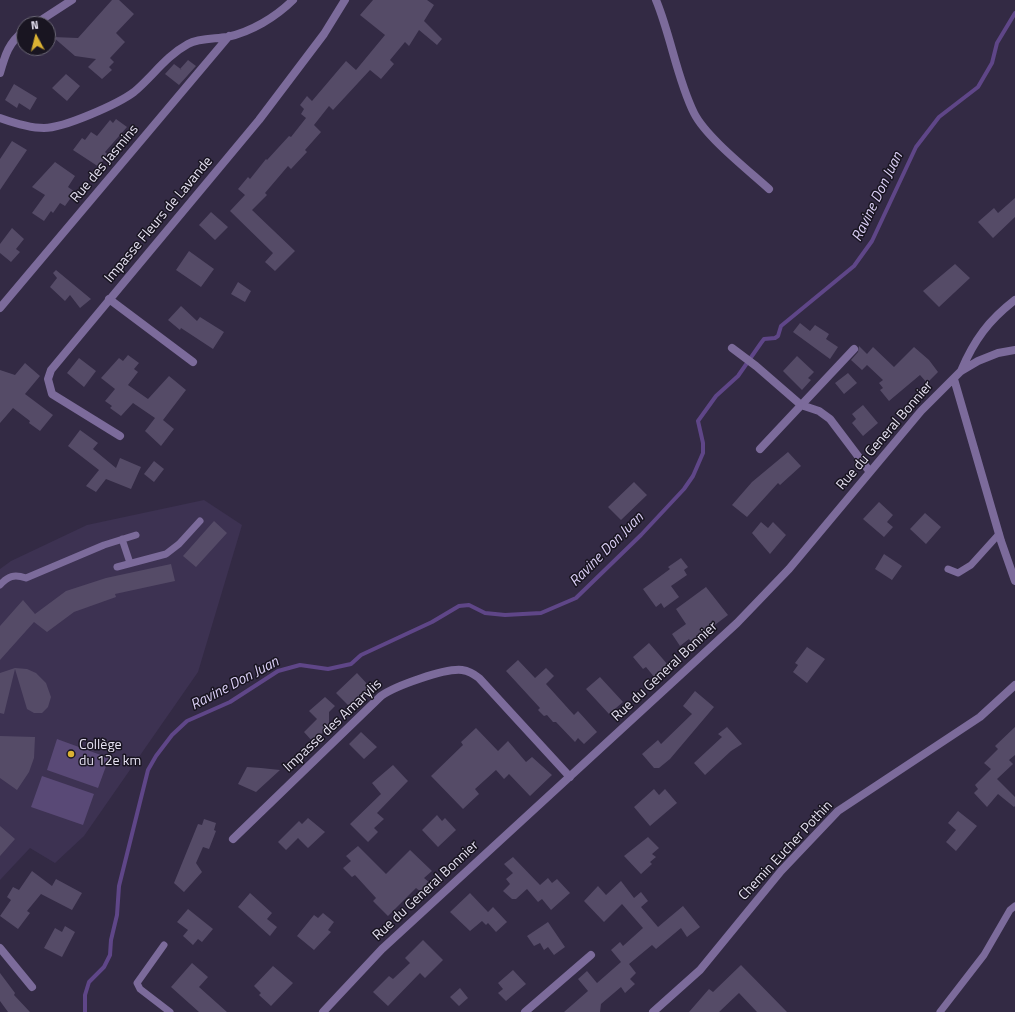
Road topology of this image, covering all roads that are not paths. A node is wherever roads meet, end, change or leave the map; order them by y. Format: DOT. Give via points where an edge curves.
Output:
graph roads {
  1 [pos="72,0"];
  2 [pos="293,0"];
  3 [pos="345,0"];
  4 [pos="656,0"];
  5 [pos="47,16"];
  6 [pos="229,36"];
  7 [pos="16,38"];
  8 [pos="0,73"];
  9 [pos="0,118"];
  10 [pos="769,189"];
  11 [pos="109,300"];
  12 [pos="1015,300"];
  13 [pos="0,308"];
  14 [pos="732,348"];
  15 [pos="854,349"];
  16 [pos="1015,350"];
  17 [pos="193,362"];
  18 [pos="961,371"];
  19 [pos="954,379"];
  20 [pos="801,405"];
  21 [pos="120,436"];
  22 [pos="760,449"];
  23 [pos="870,472"];
  24 [pos="200,521"];
  25 [pos="999,534"];
  26 [pos="136,535"];
  27 [pos="122,539"];
  28 [pos="130,563"];
  29 [pos="117,567"];
  30 [pos="948,569"];
  31 [pos="1015,581"];
  32 [pos="0,585"];
  33 [pos="1015,685"];
  34 [pos="570,777"];
  35 [pos="233,839"];
  36 [pos="1015,906"];
  37 [pos="164,945"];
  38 [pos="0,948"];
  39 [pos="591,955"];
  40 [pos="32,987"];
  41 [pos="170,1012"];
  42 [pos="323,1012"];
  43 [pos="525,1012"];
  44 [pos="652,1012"];
  45 [pos="940,1012"];
  1 -- 5 [label="street"];
  2 -- 6 [label="street" via="253,28"];
  3 -- 11 [label="street, Impasse Fleurs de Lavande" via="324,34 259,120"];
  4 -- 10 [label="street" via="665,21 687,97 695,114 706,130"];
  6 -- 9 [label="street" via="190,42 172,54 134,92 105,108 55,127 23,125"];
  6 -- 13 [label="street, Rue des Jasmins"];
  7 -- 8 [label="street" via="6,53"];
  11 -- 17 [label="street"];
  11 -- 21 [label="street, Impasse Fleurs de Lavande" via="51,370 48,379 52,394"];
  12 -- 18 [label="street" via="983,330 970,349"];
  14 -- 20 [label="street"];
  15 -- 20 [label="street"];
  16 -- 18 [label="street, Rue du General Bonnier" via="998,353"];
  18 -- 19 [label="street, Rue du General Bonnier"];
  19 -- 23 [label="street, Rue du General Bonnier" via="920,411"];
  19 -- 25 [label="street"];
  20 -- 22 [label="street"];
  20 -- 23 [label="street" via="819,411 830,419"];
  23 -- 34 [label="street, Rue du General Bonnier" via="789,569 737,623"];
  24 -- 28 [label="lane" via="166,554"];
  25 -- 30 [label="lane" via="971,565 958,573"];
  25 -- 31 [label="street"];
  26 -- 27 [label="lane"];
  27 -- 28 [label="lane"];
  27 -- 32 [label="lane" via="26,578 16,575 6,578"];
  28 -- 29 [label="lane"];
  33 -- 44 [label="street, Chemin Eucher Pothin" via="980,717 838,811 781,871 700,970"];
  34 -- 35 [label="street, Impasse des Amarylis" via="479,678 468,671 455,670 403,684 381,696"];
  34 -- 42 [label="street, Rue du General Bonnier" via="382,949"];
  36 -- 45 [label="lane" via="1010,910 984,955"];
  37 -- 41 [label="lane" via="138,983 140,989"];
  38 -- 40 [label="street"];
  39 -- 43 [label="street"];
}
